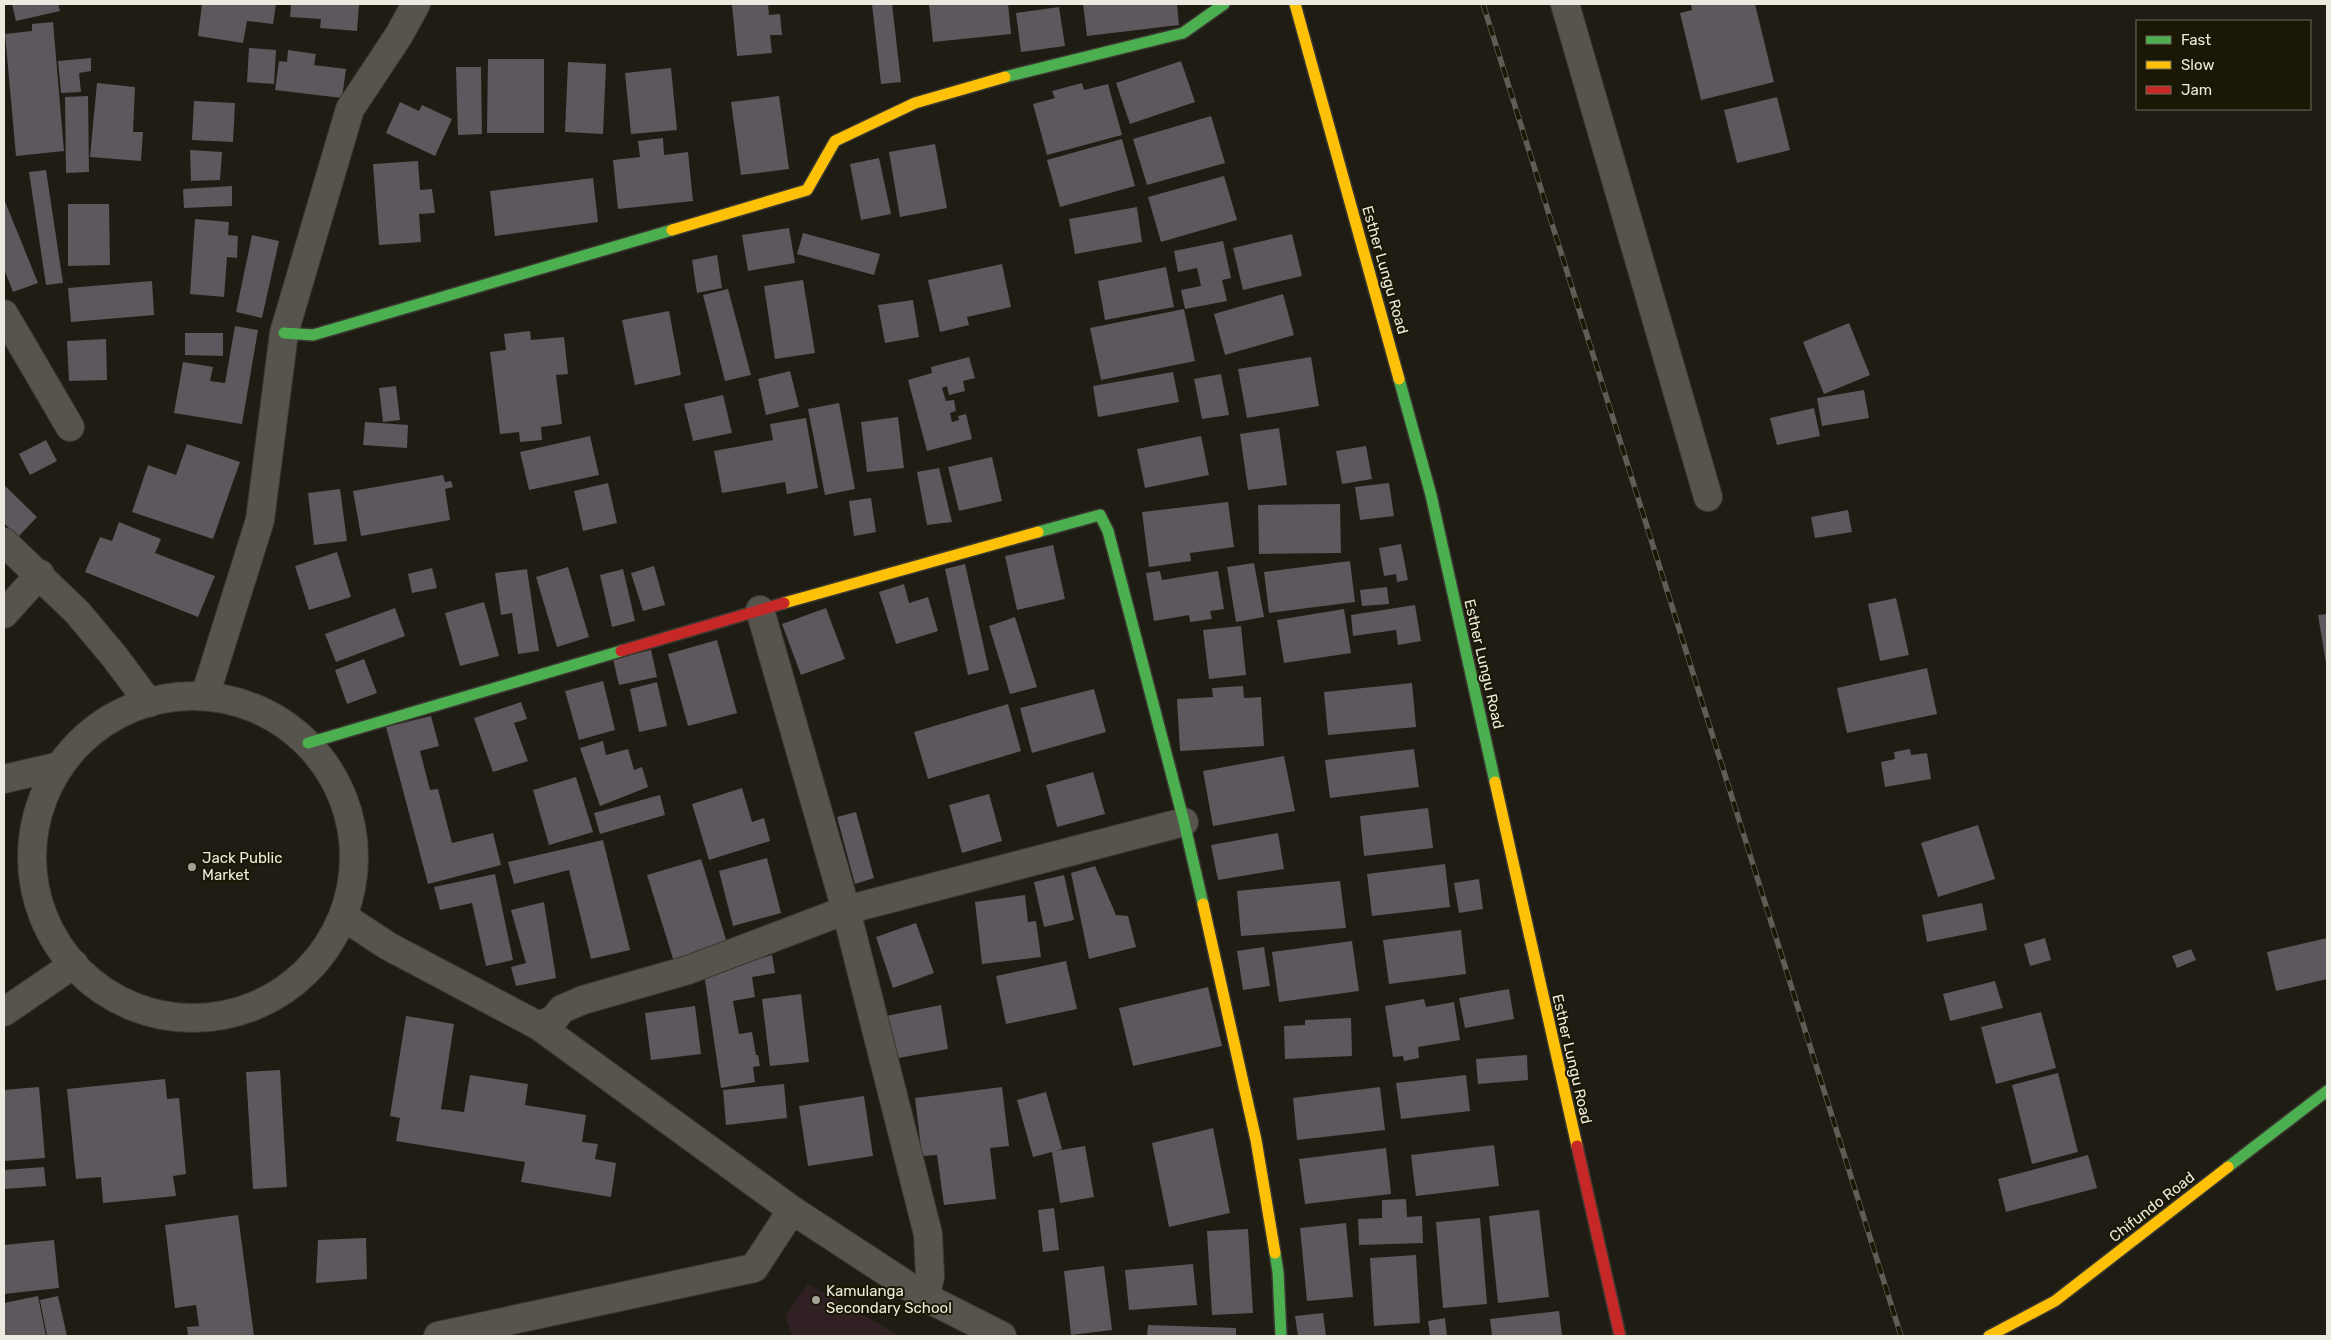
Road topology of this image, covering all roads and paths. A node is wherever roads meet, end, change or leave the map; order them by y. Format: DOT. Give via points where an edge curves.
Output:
graph roads {
  1 [pos="416,4"];
  2 [pos="1224,4"];
  3 [pos="1295,4"];
  4 [pos="1565,4"];
  5 [pos="4,314"];
  6 [pos="284,334"];
  7 [pos="70,427"];
  8 [pos="1708,497"];
  9 [pos="4,542"];
  10 [pos="40,574"];
  11 [pos="760,610"];
  12 [pos="4,614"];
  13 [pos="205,696"];
  14 [pos="149,703"];
  15 [pos="308,743"];
  16 [pos="60,766"];
  17 [pos="4,779"];
  18 [pos="1184,822"];
  19 [pos="846,910"];
  20 [pos="344,917"];
  21 [pos="74,964"];
  22 [pos="4,1012"];
  23 [pos="539,1026"];
  24 [pos="2327,1091"];
  25 [pos="792,1210"];
  26 [pos="925,1297"];
  27 [pos="438,1336"];
  28 [pos="1002,1336"];
  29 [pos="1280,1336"];
  30 [pos="1620,1336"];
  31 [pos="1989,1336"];
  1 -- 6 [label="street" via="350,109"];
  2 -- 6 [label="street" via="1183,33 915,103 835,141 807,190 314,335"];
  3 -- 30 [label="street, Esther Lungu Road" via="1431,495"];
  4 -- 8 [label="street"];
  5 -- 7 [label="street"];
  6 -- 13 [label="street" via="260,520"];
  9 -- 10 [label="street"];
  10 -- 12 [label="street"];
  10 -- 14 [label="street" via="77,612"];
  11 -- 15 [label="street"];
  11 -- 18 [label="street" via="1100,515 1108,531"];
  11 -- 19 [label="street"];
  13 -- 14 [label="street" via="175,697"];
  13 -- 15 [label="street" via="261,710 286,724"];
  14 -- 16 [label="street" via="112,717 83,738"];
  15 -- 20 [label="street" via="331,772 348,806 355,843 354,880"];
  16 -- 17 [label="street"];
  16 -- 21 [label="street" via="36,808 32,876 41,915"];
  18 -- 19 [label="street"];
  18 -- 29 [label="street" via="1256,1140 1278,1272"];
  19 -- 23 [label="street" via="688,970 583,1000 562,1009 554,1019"];
  19 -- 26 [label="street" via="928,1234 930,1277"];
  20 -- 21 [label="street" via="330,944 310,969 286,989 258,1005 228,1015 165,1016 135,1008 106,994 81,974"];
  20 -- 23 [label="street" via="388,946"];
  21 -- 22 [label="street"];
  23 -- 25 [label="street"];
  24 -- 31 [label="street, Chifundo Road" via="2055,1301"];
  25 -- 26 [label="street"];
  25 -- 27 [label="street" via="754,1268"];
  26 -- 28 [label="street"];
}
